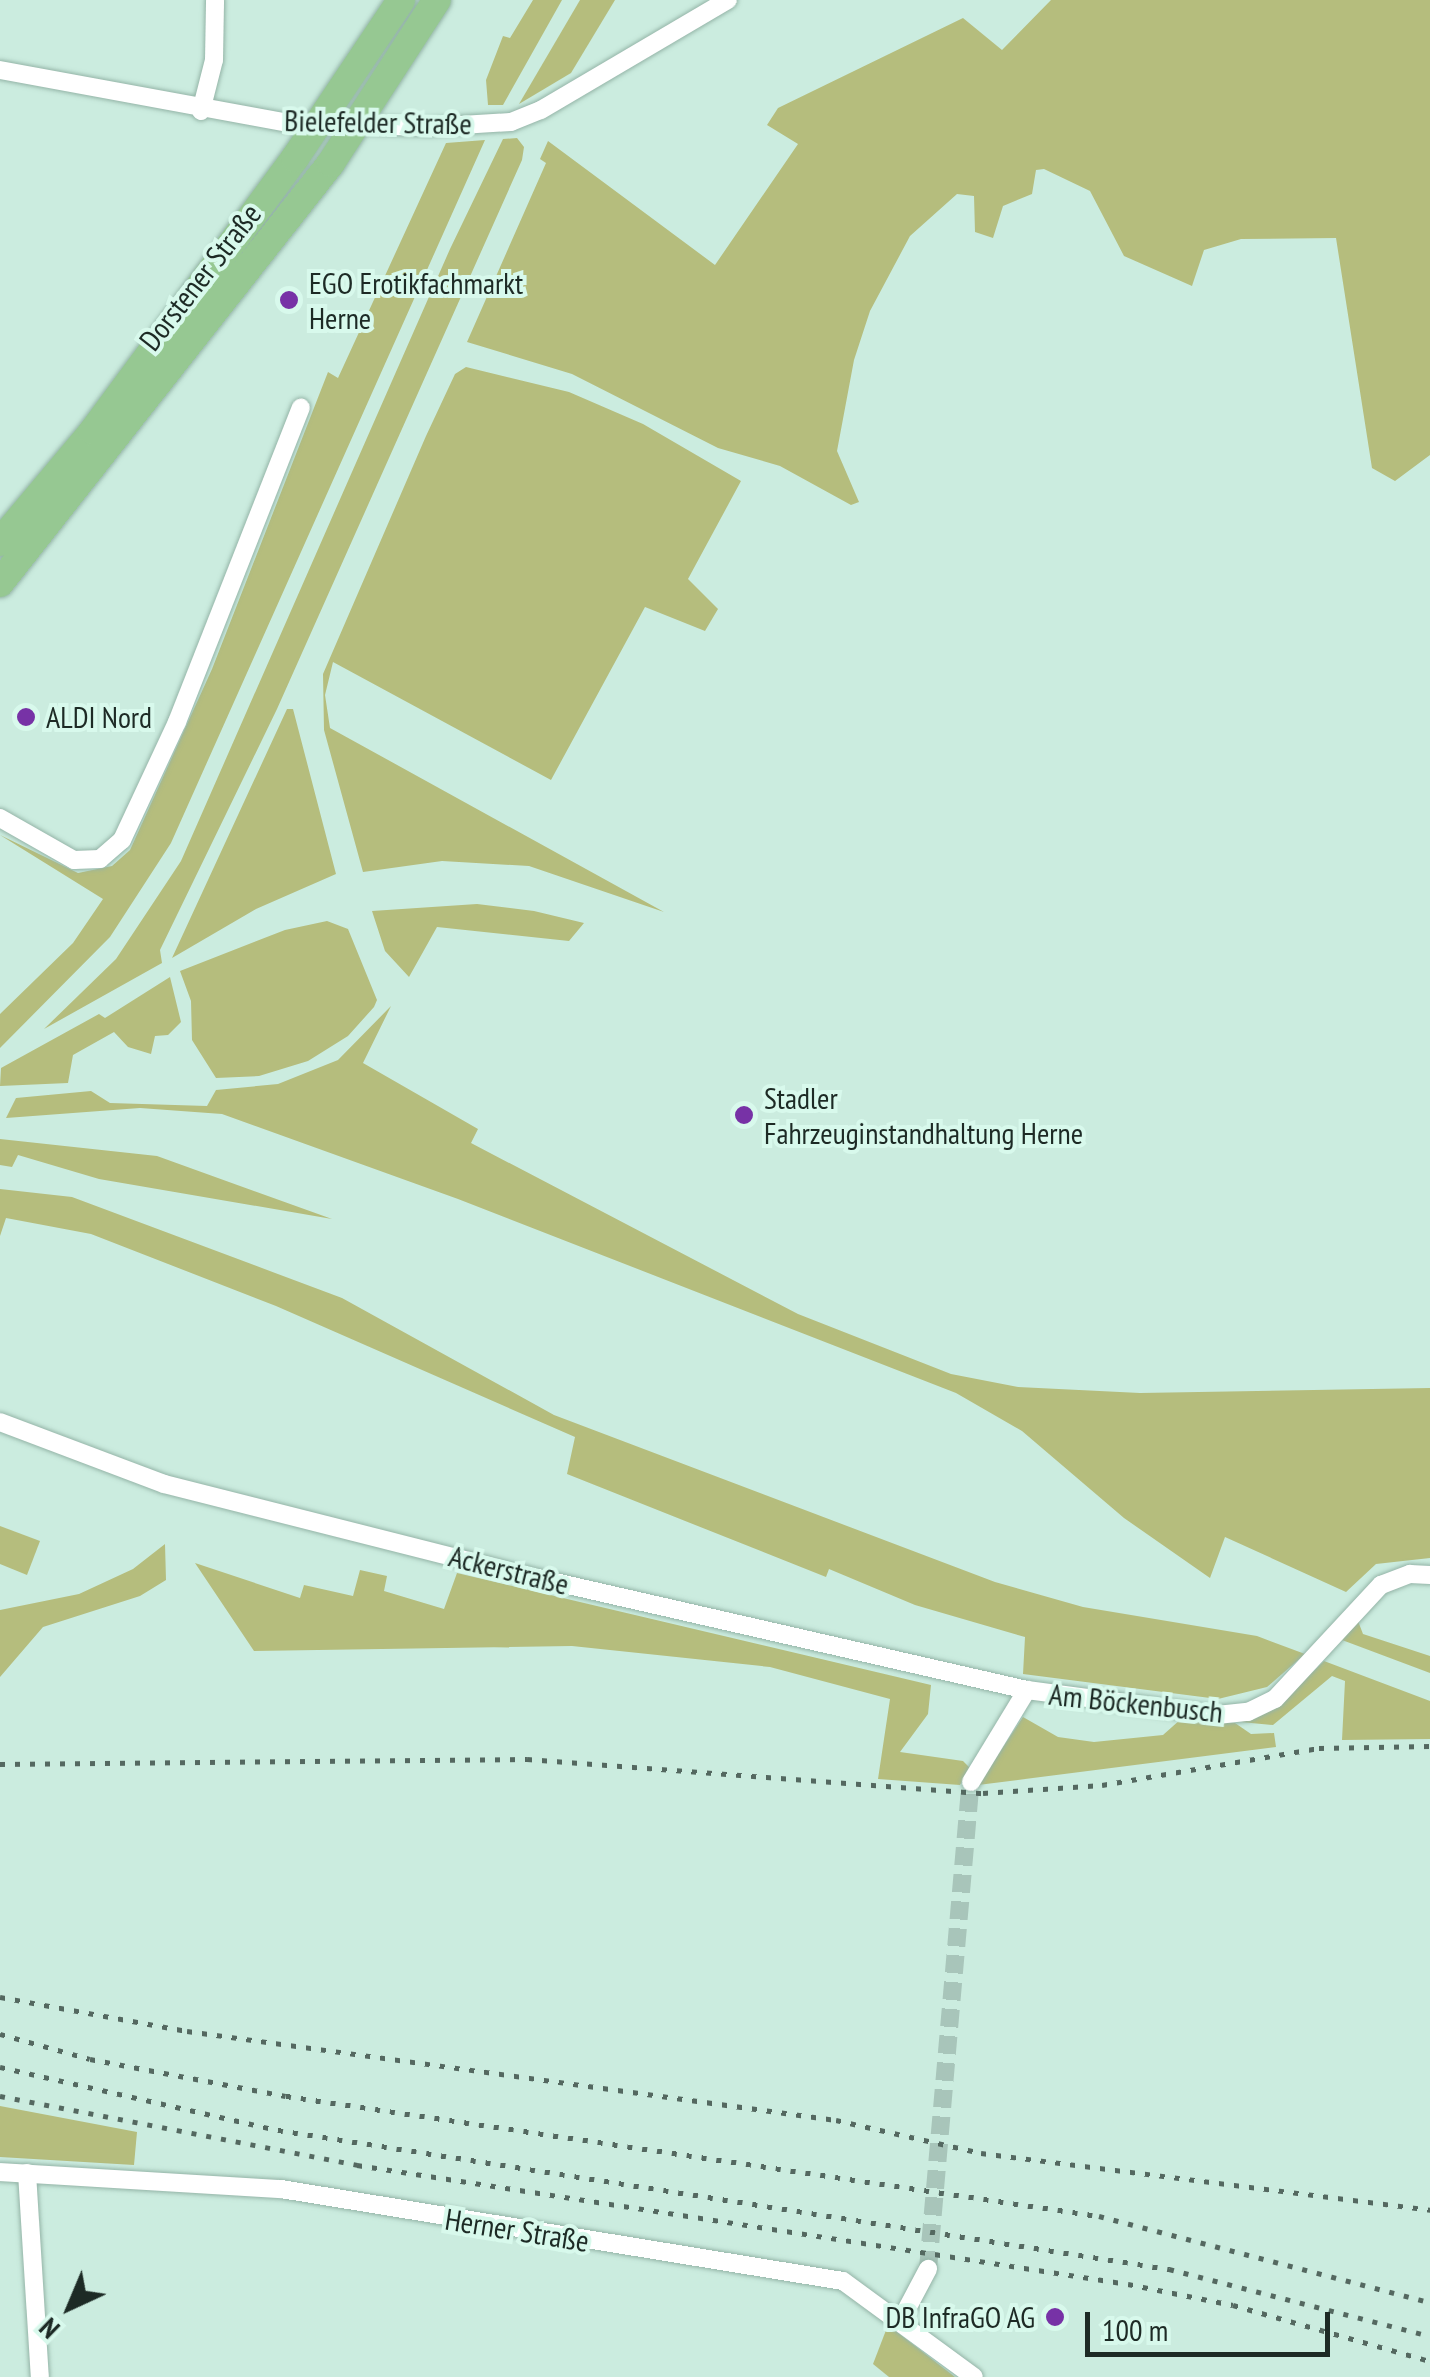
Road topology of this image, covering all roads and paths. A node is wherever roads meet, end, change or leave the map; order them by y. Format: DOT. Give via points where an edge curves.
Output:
graph roads {
  1 [pos="215,0"];
  2 [pos="401,0"];
  3 [pos="437,0"];
  4 [pos="728,0"];
  5 [pos="0,70"];
  6 [pos="201,111"];
  7 [pos="319,125"];
  8 [pos="357,125"];
  9 [pos="301,408"];
  10 [pos="0,542"];
  11 [pos="0,583"];
  12 [pos="0,818"];
  13 [pos="0,1422"];
  14 [pos="1430,1575"];
  15 [pos="1027,1690"];
  16 [pos="971,1782"];
  17 [pos="0,2172"];
  18 [pos="27,2173"];
  19 [pos="928,2268"];
  20 [pos="902,2320"];
  21 [pos="40,2377"];
  22 [pos="974,2377"];
  1 -- 6 [label="street" via="214,60"];
  2 -- 7 [label="main road, Dorstener Straße"];
  3 -- 8 [label="main road, Dorstener Straße"];
  4 -- 8 [label="street, Bielefelder Straße" via="522,119"];
  5 -- 6 [label="street, Bielefelder Straße"];
  6 -- 7 [label="street, Bielefelder Straße"];
  7 -- 8 [label="street, Bielefelder Straße"];
  7 -- 10 [label="main road, Dorstener Straße" via="93,431"];
  8 -- 11 [label="main road, Dorstener Straße"];
  9 -- 12 [label="street" via="122,840 100,859 74,860"];
  13 -- 15 [label="street, Ackerstraße" via="164,1484"];
  14 -- 15 [label="street, Am Böckenbusch" via="1381,1585 1290,1684 1248,1712 1217,1715"];
  15 -- 16 [label="street"];
  17 -- 18 [label="street, Herner Straße"];
  18 -- 20 [label="street, Herner Straße" via="281,2188 811,2275 854,2286"];
  18 -- 21 [label="street"];
  19 -- 20 [label="street"];
  20 -- 22 [label="street, Herner Straße"];
}
